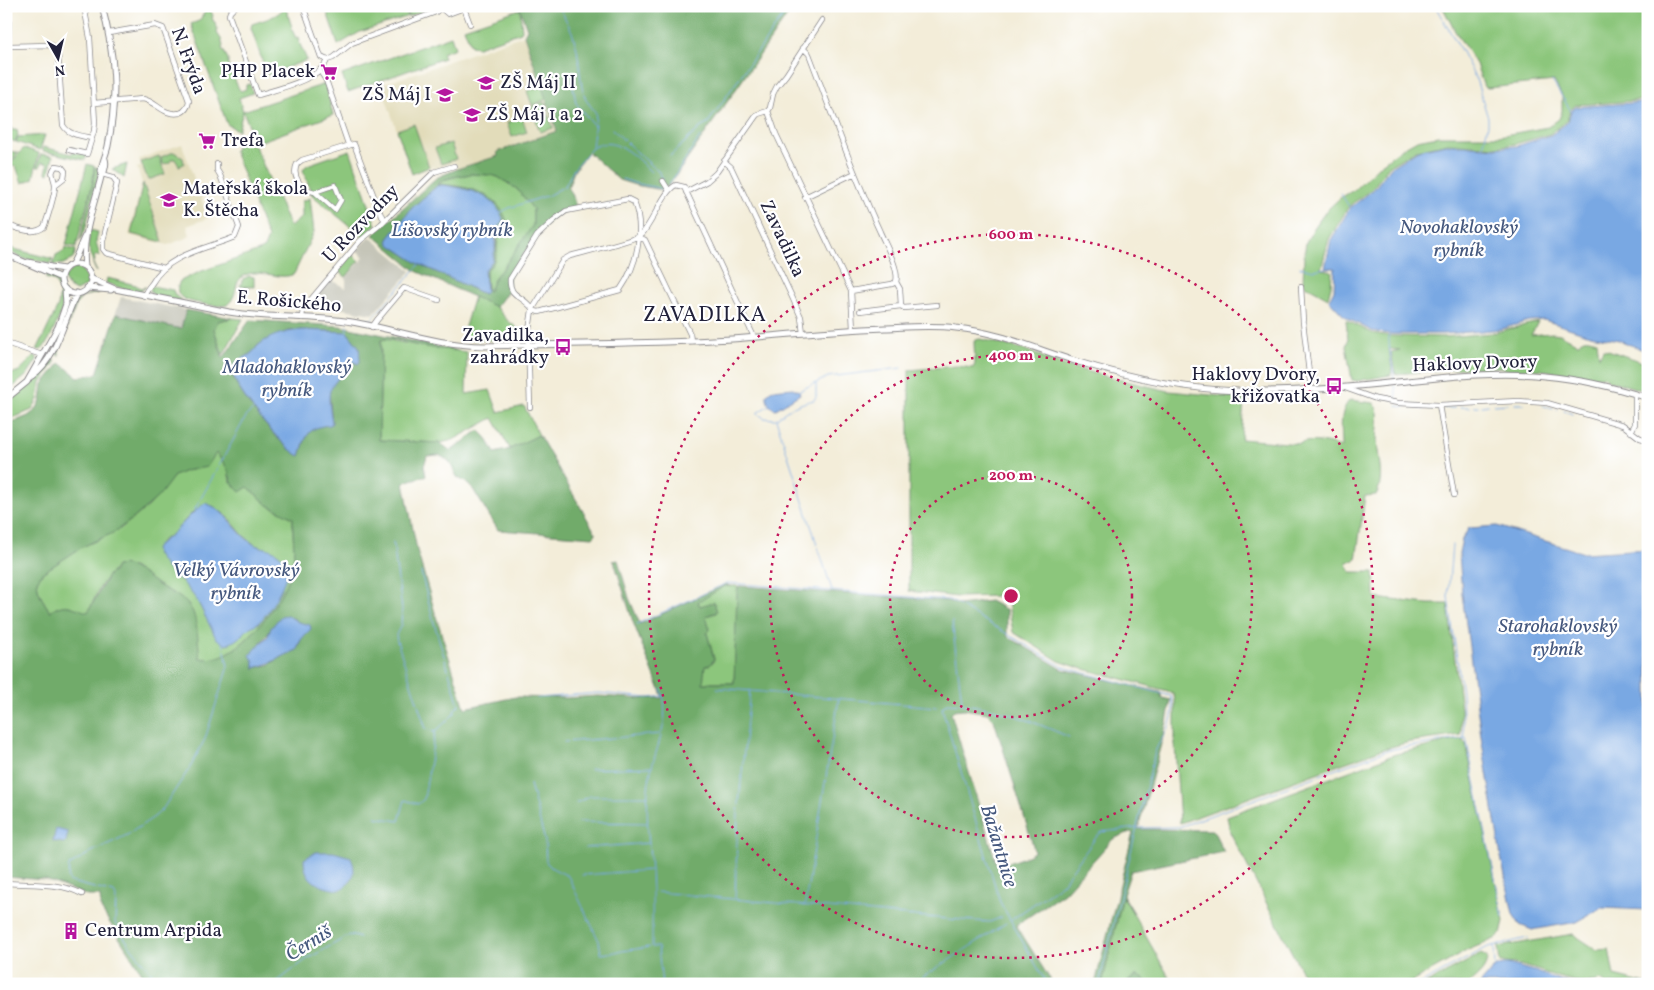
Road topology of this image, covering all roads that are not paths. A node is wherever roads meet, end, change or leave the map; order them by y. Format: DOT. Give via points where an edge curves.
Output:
graph roads {
  1 [pos="8,6"];
  2 [pos="84,6"];
  3 [pos="102,6"];
  4 [pos="236,6"];
  5 [pos="303,6"];
  6 [pos="442,7"];
  7 [pos="464,7"];
  8 [pos="822,20"];
  9 [pos="470,24"];
  10 [pos="109,34"];
  11 [pos="803,48"];
  12 [pos="7,49"];
  13 [pos="327,60"];
  14 [pos="320,71"];
  15 [pos="115,102"];
  16 [pos="94,103"];
  17 [pos="768,111"];
  18 [pos="92,138"];
  19 [pos="348,144"];
  20 [pos="69,150"];
  21 [pos="724,161"];
  22 [pos="217,164"];
  23 [pos="454,166"];
  24 [pos="102,173"];
  25 [pos="855,173"];
  26 [pos="663,181"];
  27 [pos="55,185"];
  28 [pos="668,189"];
  29 [pos="315,192"];
  30 [pos="686,192"];
  31 [pos="805,197"];
  32 [pos="385,220"];
  33 [pos="6,225"];
  34 [pos="87,231"];
  35 [pos="639,237"];
  36 [pos="6,254"];
  37 [pos="23,261"];
  38 [pos="72,264"];
  39 [pos="85,267"];
  40 [pos="164,268"];
  41 [pos="64,269"];
  42 [pos="61,278"];
  43 [pos="90,278"];
  44 [pos="896,282"];
  45 [pos="1302,287"];
  46 [pos="87,288"];
  47 [pos="65,289"];
  48 [pos="116,289"];
  49 [pos="851,292"];
  50 [pos="77,294"];
  51 [pos="144,296"];
  52 [pos="439,300"];
  53 [pos="936,305"];
  54 [pos="901,306"];
  55 [pos="532,310"];
  56 [pos="860,310"];
  57 [pos="302,318"];
  58 [pos="372,326"];
  59 [pos="853,329"];
  60 [pos="803,334"];
  61 [pos="754,337"];
  62 [pos="691,341"];
  63 [pos="6,343"];
  64 [pos="528,346"];
  65 [pos="42,355"];
  66 [pos="30,378"];
  67 [pos="1344,388"];
  68 [pos="1311,390"];
  69 [pos="1635,394"];
  70 [pos="1648,398"];
  71 [pos="6,399"];
  72 [pos="1440,405"];
  73 [pos="530,407"];
  74 [pos="1631,432"];
  75 [pos="1648,440"];
  76 [pos="1454,495"];
  77 [pos="6,883"];
  78 [pos="82,894"];
  1 -- 12 [label="street"];
  2 -- 16 [label="street" via="90,38"];
  3 -- 10 [label="street"];
  4 -- 14 [label="street" via="229,15 258,95"];
  5 -- 13 [label="street" via="321,57"];
  6 -- 7 [label="street" via="448,14"];
  6 -- 13 [label="street" via="352,43"];
  7 -- 9 [label="street"];
  8 -- 11 [label="street"];
  10 -- 15 [label="street"];
  10 -- 15 [label="street, N. Frýda" via="159,25 165,32 189,106 172,114 148,100"];
  11 -- 17 [label="street" via="777,86"];
  11 -- 25 [label="street" via="809,54"];
  12 -- 18 [label="street" via="51,45 56,48 63,125 69,132"];
  13 -- 14 [label="street"];
  14 -- 19 [label="street"];
  15 -- 16 [label="street"];
  15 -- 24 [label="street"];
  16 -- 18 [label="street"];
  17 -- 21 [label="street" via="756,116"];
  17 -- 31 [label="street, Zavadilka"];
  18 -- 20 [label="street" via="87,154"];
  19 -- 29 [label="street" via="302,160 295,166 301,184 306,190"];
  19 -- 32 [label="street" via="354,144"];
  21 -- 30 [label="street" via="707,181"];
  21 -- 60 [label="street, Zavadilka" via="732,168 793,299 801,317"];
  22 -- 40 [label="street" via="239,227 238,233 226,241 179,258"];
  23 -- 32 [label="street, U Rozvodny" via="434,172"];
  24 -- 34 [label="street"];
  24 -- 40 [label="street" via="113,177 117,183 103,241 106,254"];
  25 -- 31 [label="street, Zavadilka"];
  25 -- 44 [label="street" via="891,256 898,278"];
  26 -- 28 [label="street"];
  27 -- 33 [label="street" via="44,228 31,232"];
  28 -- 30 [label="street" via="676,184 684,187"];
  28 -- 35 [label="street"];
  29 -- 29 [label="street" via="335,210 341,200 335,185"];
  30 -- 61 [label="street"];
  31 -- 49 [label="street, Zavadilka"];
  32 -- 57 [label="street, U Rozvodny" via="349,254 303,309"];
  34 -- 38 [label="street"];
  34 -- 39 [label="street"];
  35 -- 55 [label="street" via="566,258"];
  35 -- 55 [label="street" via="629,274 620,290 539,312"];
  35 -- 55 [label="street" via="638,211 634,202 628,199 566,211 537,236 510,279 514,295"];
  35 -- 62 [label="street" via="645,240"];
  36 -- 37 [label="street"];
  37 -- 41 [label="street"];
  37 -- 42 [label="street"];
  38 -- 39 [label="street"];
  38 -- 41 [label="street"];
  39 -- 43 [label="street"];
  40 -- 51 [label="street"];
  41 -- 42 [label="street"];
  42 -- 47 [label="street"];
  43 -- 46 [label="street"];
  43 -- 48 [label="street, E. Rošického"];
  44 -- 49 [label="street"];
  44 -- 54 [label="street"];
  45 -- 68 [label="street"];
  46 -- 48 [label="street, E. Rošického"];
  46 -- 50 [label="street"];
  47 -- 50 [label="street"];
  47 -- 65 [label="street" via="66,304 58,327"];
  48 -- 51 [label="street, E. Rošického"];
  49 -- 59 [label="street, Zavadilka"];
  50 -- 66 [label="street" via="53,350"];
  51 -- 57 [label="street, E. Rošického" via="248,315"];
  52 -- 58 [label="street" via="404,288"];
  53 -- 54 [label="street"];
  54 -- 56 [label="street"];
  55 -- 64 [label="street"];
  57 -- 58 [label="street, E. Rošického"];
  58 -- 64 [label="street, E. Rošického" via="459,346"];
  59 -- 60 [label="street"];
  59 -- 68 [label="street" via="938,326 972,330 1008,338 1075,361 1169,384 1237,390"];
  60 -- 61 [label="street"];
  61 -- 62 [label="street"];
  62 -- 64 [label="street"];
  63 -- 65 [label="street"];
  64 -- 73 [label="street"];
  65 -- 66 [label="street"];
  66 -- 71 [label="street"];
  67 -- 68 [label="street, Haklovy Dvory"];
  67 -- 69 [label="street, Haklovy Dvory" via="1498,374 1598,384"];
  67 -- 72 [label="street, Haklovy Dvory" via="1376,399"];
  69 -- 70 [label="street, Haklovy Dvory"];
  69 -- 74 [label="street" via="1635,424"];
  72 -- 74 [label="street, Haklovy Dvory" via="1518,400 1547,402 1623,425"];
  72 -- 76 [label="street"];
  74 -- 75 [label="street, Haklovy Dvory"];
  77 -- 78 [label="street" via="60,887"];
}
